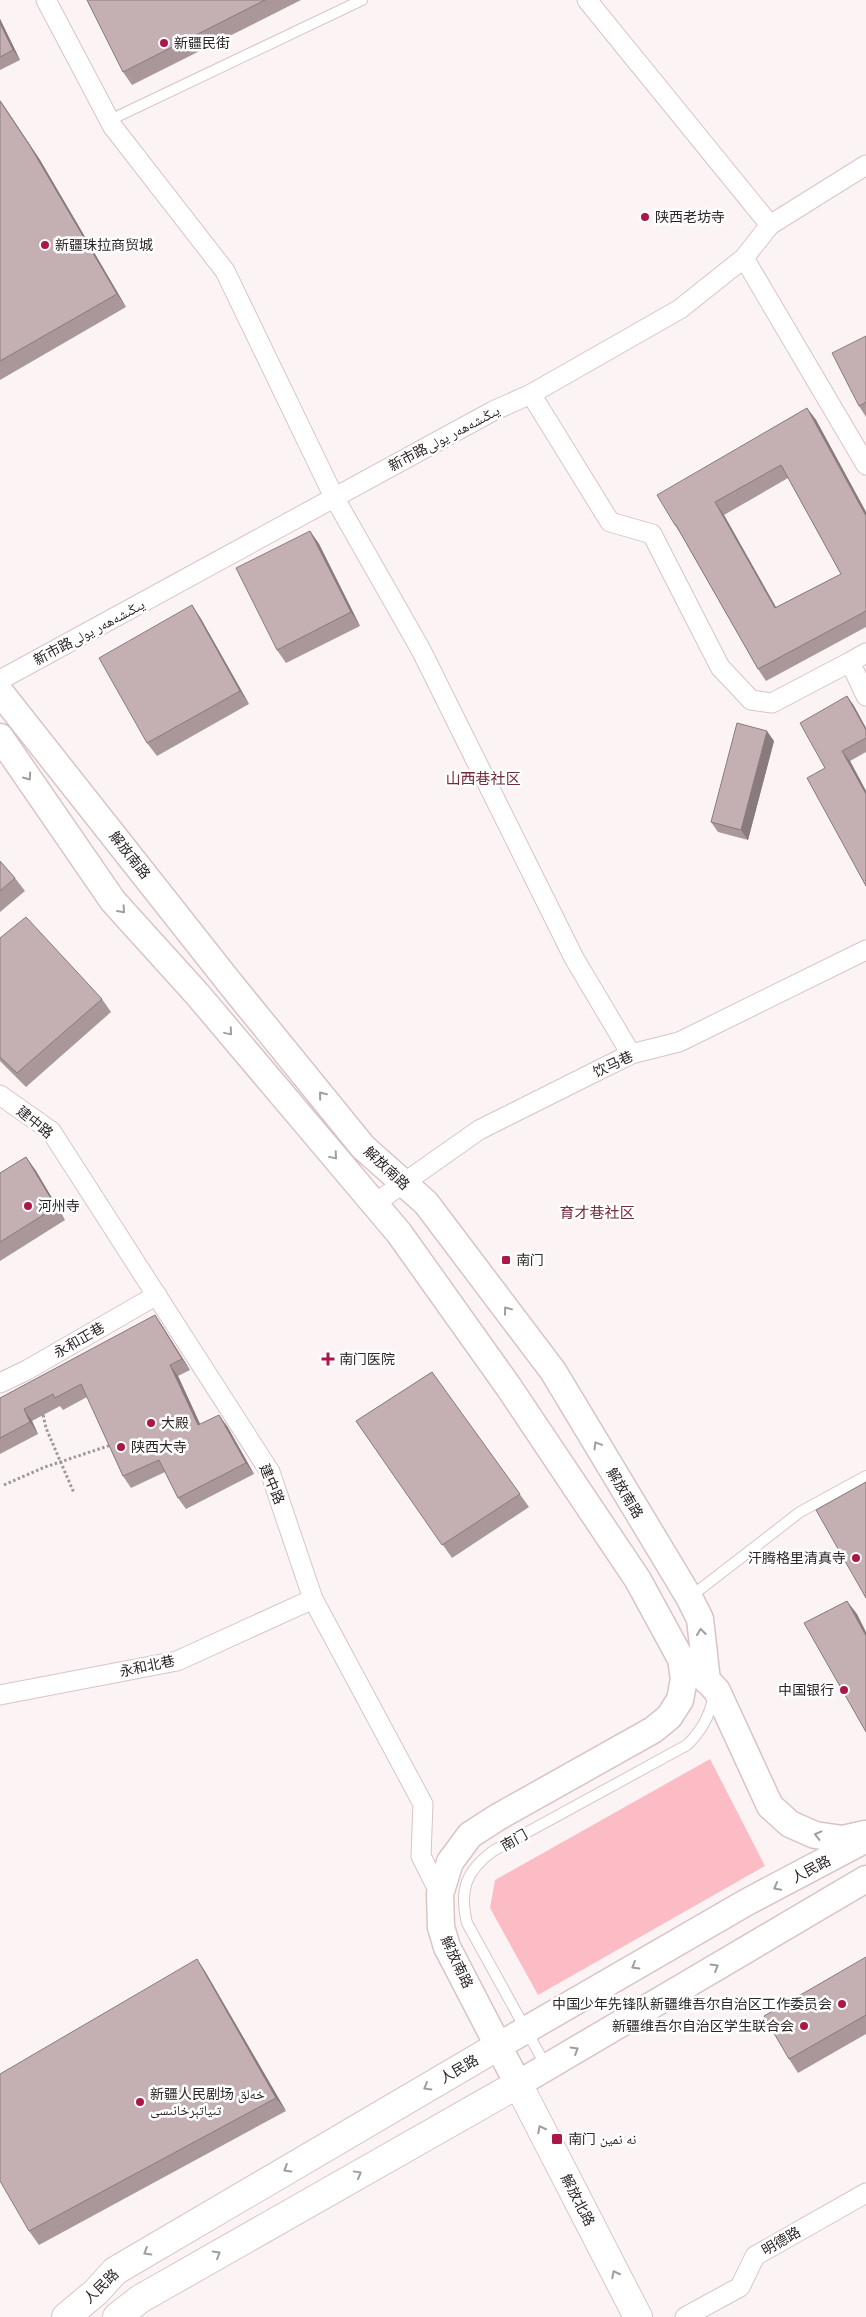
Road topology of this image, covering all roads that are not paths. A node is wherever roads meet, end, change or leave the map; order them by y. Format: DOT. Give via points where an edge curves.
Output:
graph roads {
  1 [pos="46,0"];
  2 [pos="362,0"];
  3 [pos="587,0"];
  4 [pos="110,120"];
  5 [pos="866,165"];
  6 [pos="770,225"];
  7 [pos="744,258"];
  8 [pos="531,394"];
  9 [pos="866,465"];
  10 [pos="334,497"];
  11 [pos="858,658"];
  12 [pos="0,680"];
  13 [pos="0,692"];
  14 [pos="866,696"];
  15 [pos="0,737"];
  16 [pos="866,950"];
  17 [pos="631,1054"];
  18 [pos="0,1095"];
  19 [pos="403,1183"];
  20 [pos="374,1204"];
  21 [pos="157,1295"];
  22 [pos="0,1383"];
  23 [pos="866,1476"];
  24 [pos="689,1598"];
  25 [pos="313,1599"];
  26 [pos="671,1640"];
  27 [pos="707,1680"];
  28 [pos="0,1695"];
  29 [pos="653,1730"];
  30 [pos="866,1834"];
  31 [pos="866,1839"];
  32 [pos="866,1879"];
  33 [pos="440,1894"];
  34 [pos="525,2029"];
  35 [pos="500,2045"];
  36 [pos="547,2067"];
  37 [pos="518,2084"];
  38 [pos="866,2193"];
  39 [pos="66,2317"];
  40 [pos="117,2317"];
  41 [pos="638,2317"];
  42 [pos="685,2317"];
  1 -- 4 [label="street"];
  2 -- 4 [label="lane"];
  3 -- 6 [label="street"];
  4 -- 10 [label="street" via="225,271"];
  5 -- 6 [label="street, 新市路يىڭىشەھەر يولى"];
  6 -- 7 [label="street, 新市路يىڭىشەھەر يولى"];
  7 -- 8 [label="street, 新市路يىڭىشەھەر يولى" via="680,309"];
  7 -- 9 [label="street"];
  8 -- 10 [label="street, 新市路يىڭىشەھەر يولى"];
  8 -- 11 [label="street" via="610,522 652,534 720,667 751,700 772,703"];
  10 -- 12 [label="street, 新市路يىڭىشەھەر يولى"];
  10 -- 17 [label="street" via="421,650 574,958"];
  11 -- 14 [label="street"];
  19 -- 13 [label="main road, 解放南路, one-way" via="363,1147"];
  15 -- 20 [label="main road, 解放南路, one-way" via="113,901 198,995"];
  16 -- 17 [label="street, 饮马巷" via="679,1042"];
  17 -- 19 [label="street, 饮马巷" via="479,1130"];
  18 -- 21 [label="street, 建中路" via="51,1131"];
  19 -- 20 [label="street, 饮马巷"];
  24 -- 19 [label="main road, 解放南路, one-way" via="553,1371 426,1203"];
  20 -- 26 [label="main road, 解放南路" via="399,1233 508,1386 638,1580"];
  21 -- 22 [label="street, 永和正巷"];
  21 -- 25 [label="street, 建中路" via="270,1472"];
  23 -- 24 [label="lane" via="800,1512"];
  27 -- 24 [label="main road, 解放南路, one-way" via="700,1619"];
  25 -- 28 [label="street, 永和北巷" via="177,1661"];
  25 -- 33 [label="street, 建中路" via="424,1804 421,1856"];
  26 -- 27 [label="main road, 解放南路"];
  26 -- 29 [label="main road, 解放南路" via="681,1659 683,1686 680,1700 669,1717"];
  27 -- 29 [label="main road" via="686,1708"];
  30 -- 27 [label="main road, 解放南路, one-way" via="843,1839 816,1835 790,1824 770,1806 717,1691"];
  27 -- 34 [label="lane, 南门" via="714,1696 710,1715 701,1732 687,1745 493,1851 469,1874 463,1907 467,1923"];
  29 -- 33 [label="main road, 解放南路" via="470,1835 450,1862"];
  31 -- 34 [label="main road, 人民路, one-way" via="747,1902"];
  36 -- 32 [label="main road, one-way"];
  33 -- 35 [label="main road, 解放南路" via="441,1927 447,1947"];
  34 -- 35 [label="main road, 人民路"];
  34 -- 36 [label="lane, 南门"];
  35 -- 37 [label="main road, 解放南路"];
  35 -- 39 [label="main road, 人民路, one-way" via="114,2271 96,2292"];
  36 -- 37 [label="main road"];
  40 -- 37 [label="main road, one-way" via="164,2285"];
  41 -- 37 [label="main road, 解放北路, one-way"];
  38 -- 42 [label="street, 明德路" via="755,2256 740,2287"];
}
